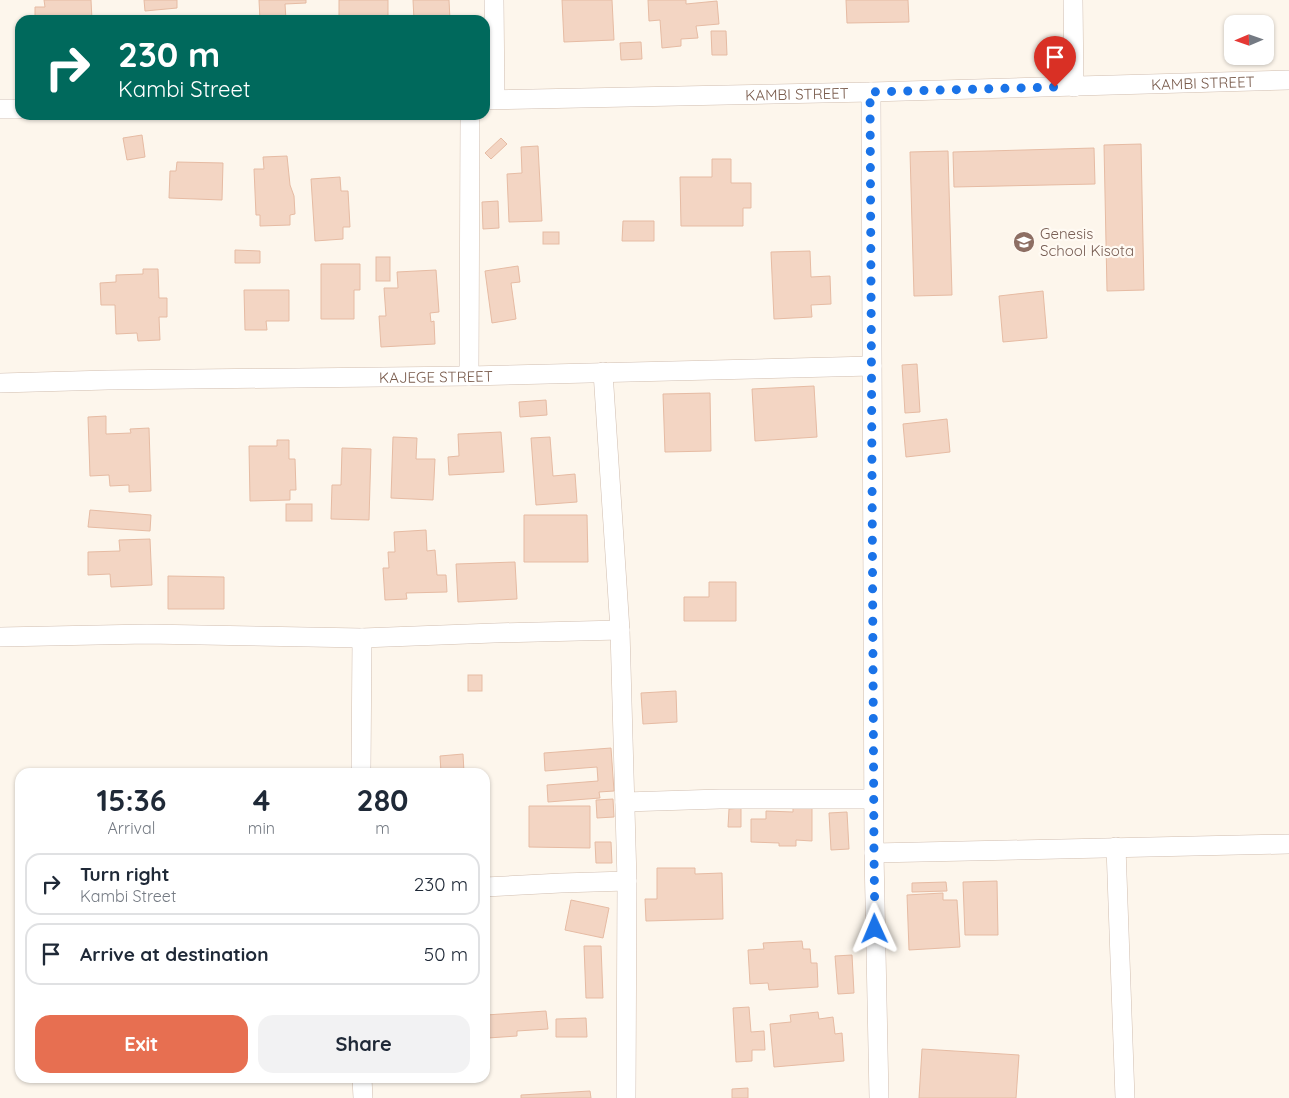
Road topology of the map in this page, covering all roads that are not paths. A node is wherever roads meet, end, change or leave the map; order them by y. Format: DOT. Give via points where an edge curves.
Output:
graph roads {
  1 [pos="494,0"];
  2 [pos="1073,0"];
  3 [pos="1289,80"];
  4 [pos="1074,87"];
  5 [pos="870,92"];
  6 [pos="490,99"];
  7 [pos="0,109"];
  8 [pos="15,109"];
  9 [pos="470,120"];
  10 [pos="872,366"];
  11 [pos="603,372"];
  12 [pos="469,376"];
  13 [pos="0,383"];
  14 [pos="620,630"];
  15 [pos="0,637"];
  16 [pos="362,638"];
  17 [pos="361,768"];
  18 [pos="874,799"];
  19 [pos="625,802"];
  20 [pos="1289,844"];
  21 [pos="1116,847"];
  22 [pos="874,854"];
  23 [pos="627,881"];
  24 [pos="490,887"];
  25 [pos="362,1083"];
  26 [pos="362,1098"];
  27 [pos="626,1098"];
  28 [pos="879,1098"];
  29 [pos="1125,1098"];
  1 -- 6 [label="street"];
  2 -- 4 [label="street"];
  3 -- 4 [label="street, KAMBI STREET"];
  4 -- 5 [label="street, KAMBI STREET"];
  5 -- 6 [label="street, KAMBI STREET"];
  5 -- 10 [label="street"];
  7 -- 8 [label="street"];
  9 -- 12 [label="street"];
  10 -- 11 [label="street, KAJEGE STREET"];
  10 -- 18 [label="street"];
  11 -- 12 [label="street, KAJEGE STREET"];
  11 -- 14 [label="street"];
  12 -- 13 [label="street, KAJEGE STREET"];
  14 -- 16 [label="street"];
  14 -- 19 [label="street"];
  15 -- 16 [label="street" via="147,634"];
  16 -- 17 [label="street"];
  18 -- 19 [label="street"];
  18 -- 22 [label="street"];
  19 -- 23 [label="street"];
  20 -- 21 [label="street"];
  21 -- 22 [label="street"];
  21 -- 29 [label="street"];
  22 -- 28 [label="street"];
  23 -- 24 [label="street"];
  23 -- 27 [label="street"];
  25 -- 26 [label="street"];
}
